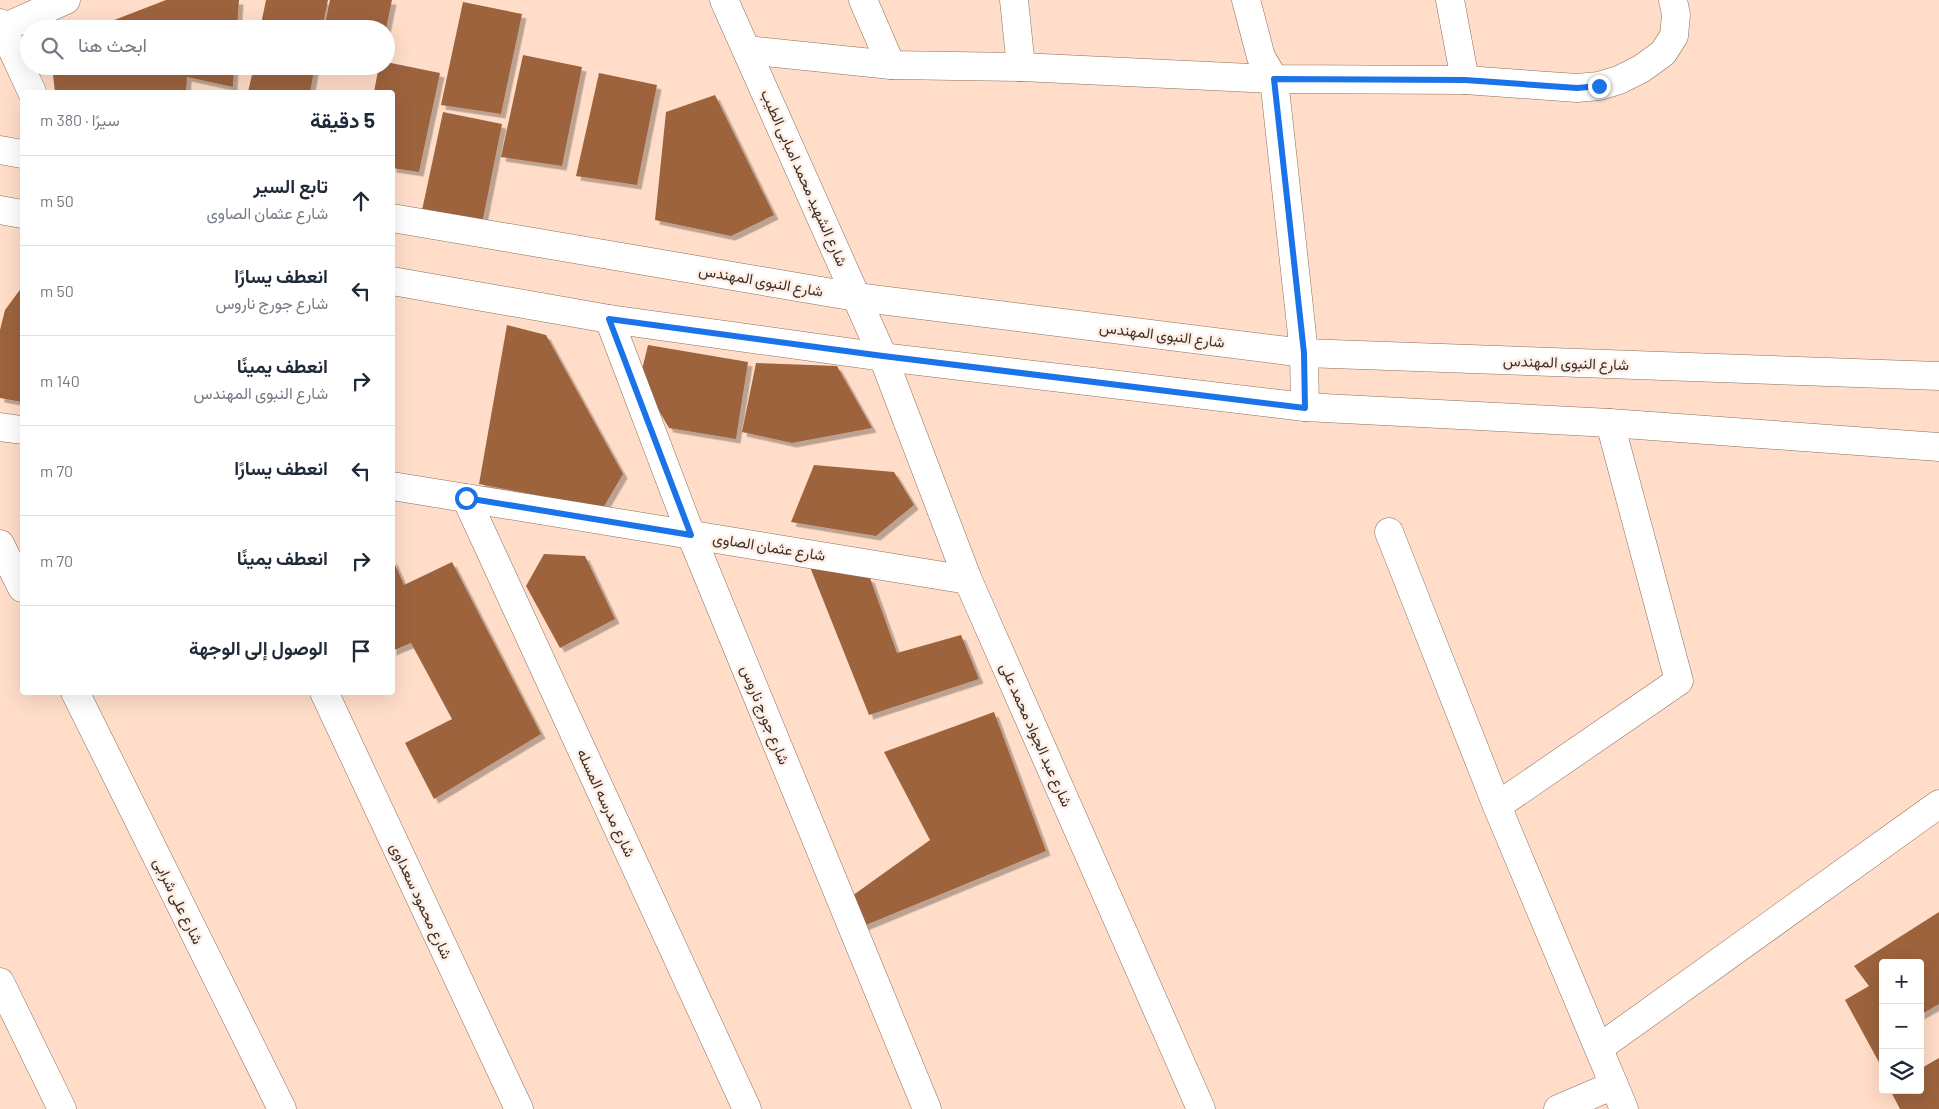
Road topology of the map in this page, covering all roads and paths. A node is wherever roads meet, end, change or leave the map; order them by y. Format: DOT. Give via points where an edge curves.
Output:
graph roads {
  1 [pos="66,0"];
  2 [pos="723,0"];
  3 [pos="863,0"];
  4 [pos="1014,0"];
  5 [pos="1246,0"];
  6 [pos="1450,0"];
  7 [pos="1673,0"];
  8 [pos="1,26"];
  9 [pos="747,50"];
  10 [pos="892,65"];
  11 [pos="20,66"];
  12 [pos="1022,67"];
  13 [pos="24,75"];
  14 [pos="1274,79"];
  15 [pos="1465,80"];
  16 [pos="31,90"];
  17 [pos="0,150"];
  18 [pos="20,154"];
  19 [pos="0,210"];
  20 [pos="20,214"];
  21 [pos="395,219"];
  22 [pos="395,282"];
  23 [pos="856,297"];
  24 [pos="609,319"];
  25 [pos="1304,353"];
  26 [pos="883,356"];
  27 [pos="1939,376"];
  28 [pos="1305,408"];
  29 [pos="1610,423"];
  30 [pos="0,427"];
  31 [pos="20,430"];
  32 [pos="1939,447"];
  33 [pos="395,486"];
  34 [pos="466,498"];
  35 [pos="1389,532"];
  36 [pos="691,535"];
  37 [pos="3,557"];
  38 [pos="968,580"];
  39 [pos="20,585"];
  40 [pos="76,695"];
  41 [pos="325,695"];
  42 [pos="1939,804"];
  43 [pos="1497,806"];
  44 [pos="0,982"];
  45 [pos="1599,1048"];
  46 [pos="1619,1097"];
  47 [pos="62,1109"];
  48 [pos="282,1109"];
  49 [pos="519,1109"];
  50 [pos="747,1109"];
  51 [pos="927,1109"];
  52 [pos="1201,1109"];
  53 [pos="1558,1109"];
  1 -- 8 [label="street"];
  2 -- 9 [label="street, شارع الشهيد محمد امبابى الطيب"];
  3 -- 10 [label="street"];
  4 -- 12 [label="street"];
  5 -- 14 [label="street" via="1260,57"];
  6 -- 15 [label="street"];
  7 -- 15 [label="street" via="1676,15 1674,36 1663,53 1618,80 1577,88"];
  8 -- 11 [label="street"];
  9 -- 10 [label="street"];
  9 -- 23 [label="street, شارع الشهيد محمد امبابى الطيب"];
  10 -- 12 [label="street"];
  12 -- 14 [label="street"];
  13 -- 16 [label="street"];
  14 -- 15 [label="street"];
  14 -- 25 [label="street"];
  17 -- 18 [label="street"];
  19 -- 20 [label="street"];
  21 -- 23 [label="street, شارع النبوى المهندس"];
  22 -- 24 [label="street"];
  23 -- 25 [label="street, شارع النبوى المهندس"];
  23 -- 26 [label="street, شارع الشهيد محمد امبابى الطيب"];
  24 -- 26 [label="street"];
  24 -- 36 [label="street, شارع جورج ناروس"];
  25 -- 27 [label="street, شارع النبوى المهندس"];
  25 -- 28 [label="street"];
  26 -- 28 [label="street"];
  26 -- 38 [label="street, شارع عبد الجواد محمد على"];
  28 -- 29 [label="street"];
  29 -- 32 [label="street"];
  29 -- 43 [label="street" via="1679,681"];
  30 -- 31 [label="street"];
  33 -- 34 [label="street, شارع عثمان الصاوى"];
  34 -- 36 [label="street, شارع عثمان الصاوى"];
  34 -- 50 [label="street, شارع مدرسه المسله"];
  35 -- 43 [label="street"];
  36 -- 38 [label="street, شارع عثمان الصاوى"];
  36 -- 51 [label="street, شارع جورج ناروس"];
  37 -- 39 [label="street"];
  38 -- 52 [label="street, شارع عبد الجواد محمد على"];
  40 -- 48 [label="street, شارع على شرابى"];
  41 -- 49 [label="street, شارع محمود سعداوى"];
  42 -- 45 [label="street"];
  43 -- 45 [label="street"];
  44 -- 47 [label="street"];
  45 -- 46 [label="street"];
  46 -- 53 [label="street"];
}
